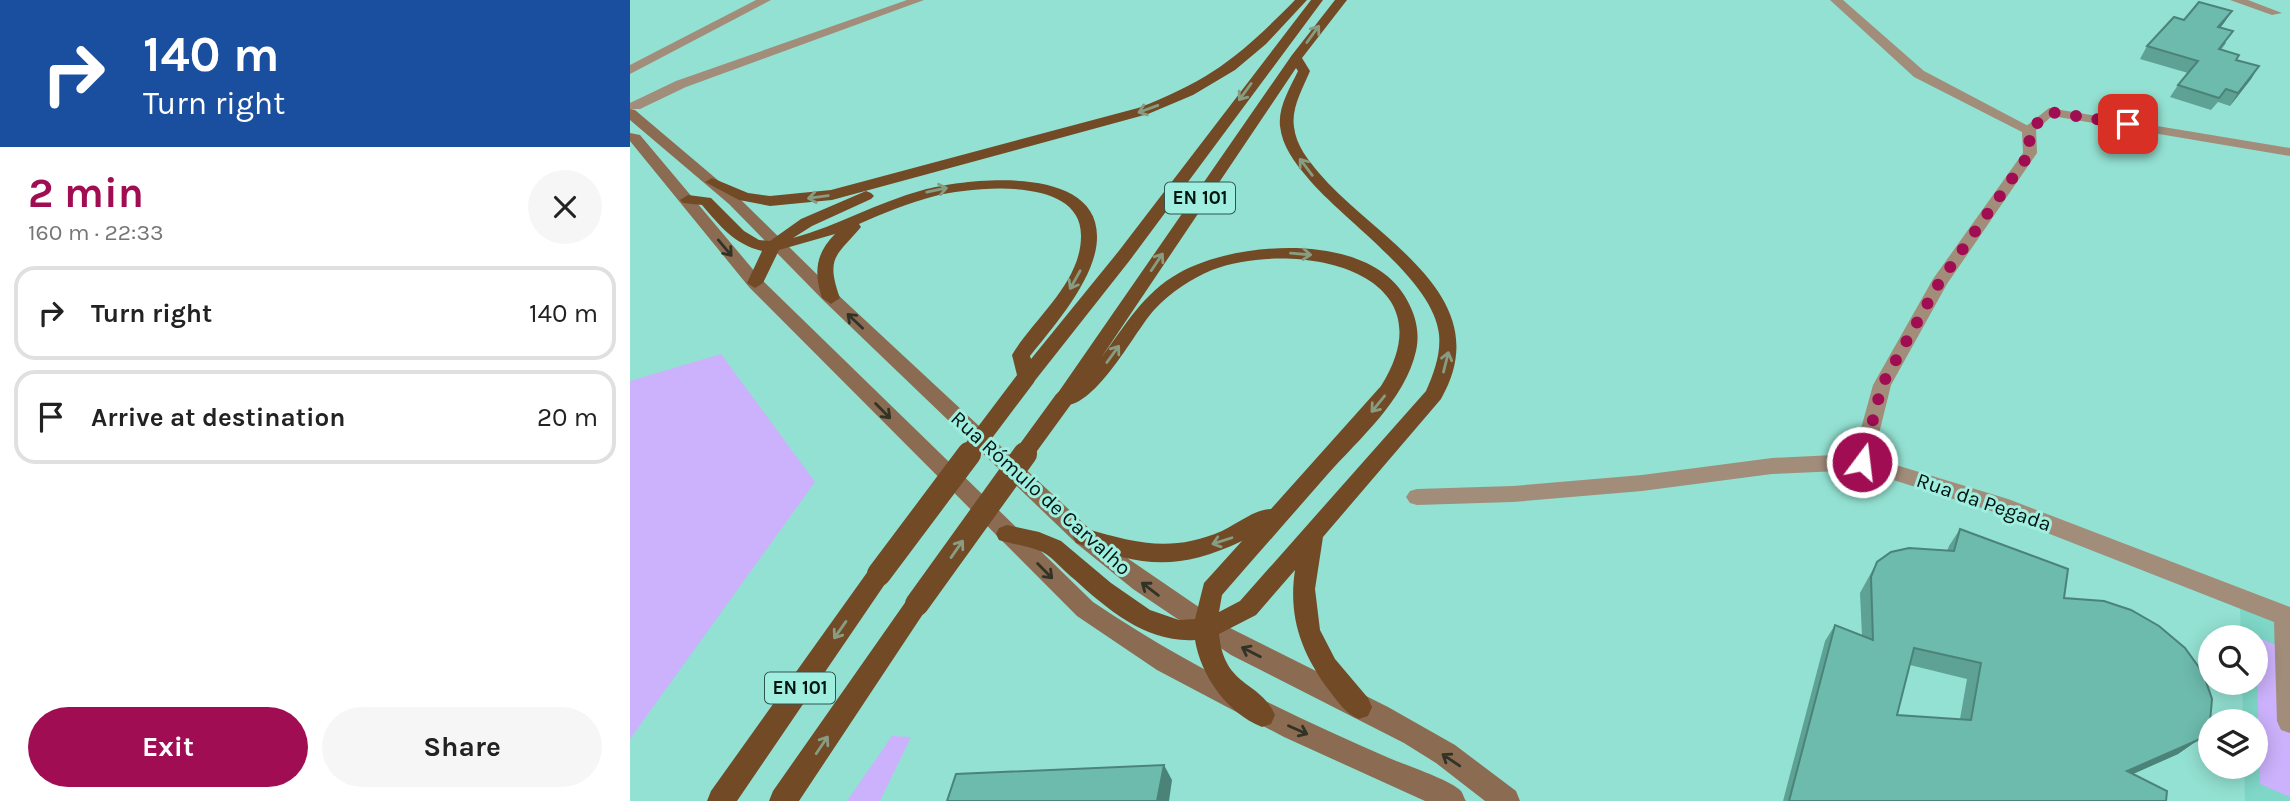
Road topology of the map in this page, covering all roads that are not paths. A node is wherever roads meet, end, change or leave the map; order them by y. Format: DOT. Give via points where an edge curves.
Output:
graph roads {
  1 [pos="765,0"];
  2 [pos="918,0"];
  3 [pos="1301,0"];
  4 [pos="1317,0"];
  5 [pos="1341,0"];
  6 [pos="1836,0"];
  7 [pos="2236,0"];
  8 [pos="2276,13"];
  9 [pos="1296,58"];
  10 [pos="630,70"];
  11 [pos="631,105"];
  12 [pos="2029,131"];
  13 [pos="630,137"];
  14 [pos="2290,152"];
  15 [pos="909,177"];
  16 [pos="712,182"];
  17 [pos="688,200"];
  18 [pos="881,209"];
  19 [pos="775,244"];
  20 [pos="755,283"];
  21 [pos="831,298"];
  22 [pos="1026,378"];
  23 [pos="1063,400"];
  24 [pos="1862,462"];
  25 [pos="1417,497"];
  26 [pos="1283,510"];
  27 [pos="1315,531"];
  28 [pos="1007,534"];
  29 [pos="1084,537"];
  30 [pos="1206,628"];
  31 [pos="1359,708"];
  32 [pos="1262,715"];
  33 [pos="2290,721"];
  34 [pos="721,801"];
  35 [pos="783,801"];
  36 [pos="1452,801"];
  37 [pos="1506,801"];
  1 -- 10 [label="street"];
  2 -- 11 [label="street"];
  3 -- 15 [label="highway, one-way" via="1240,60 1173,100"];
  4 -- 22 [label="highway, EN 101, one-way"];
  9 -- 5 [label="highway, EN 101, one-way"];
  6 -- 12 [label="street" via="1919,74"];
  7 -- 8 [label="street"];
  23 -- 9 [label="highway, EN 101, one-way"];
  27 -- 9 [label="highway, one-way" via="1434,394 1446,368 1450,344 1445,319 1419,275 1301,162 1287,129 1289,101 1304,71"];
  11 -- 16 [label="main road, Rua Rómulo de Carvalho" via="687,164"];
  12 -- 14 [label="lane" via="2049,112"];
  12 -- 24 [label="street" via="2030,153 1939,283 1882,385"];
  13 -- 17 [label="main road"];
  15 -- 16 [label="highway, one-way" via="794,201 744,197"];
  15 -- 19 [label="highway" via="803,225"];
  16 -- 19 [label="main road, Rua Rómulo de Carvalho"];
  17 -- 19 [label="highway" via="706,201 751,243"];
  17 -- 20 [label="main road, one-way"];
  18 -- 19 [label="highway" via="812,238"];
  18 -- 21 [label="highway" via="831,247 823,278"];
  18 -- 22 [label="highway, one-way" via="932,191 986,184 1057,192 1083,210 1090,246 1069,291 1021,355"];
  19 -- 20 [label="highway"];
  19 -- 21 [label="main road, Rua Rómulo de Carvalho"];
  20 -- 28 [label="main road, one-way"];
  29 -- 21 [label="main road, Rua Rómulo de Carvalho, one-way"];
  22 -- 34 [label="highway, EN 101, one-way, bridge" via="879,574"];
  23 -- 26 [label="highway, one-way" via="1097,377 1147,307 1173,282 1208,265 1252,254 1297,252 1361,268 1396,295 1407,318 1409,348 1401,373 1380,404"];
  35 -- 23 [label="highway, EN 101, one-way, bridge"];
  24 -- 25 [label="street, Rua da Pegada" via="1772,466 1513,494"];
  24 -- 33 [label="street, Rua da Pegada" via="2000,505 2286,616"];
  26 -- 29 [label="highway, one-way" via="1234,537 1188,552 1151,555"];
  26 -- 30 [label="highway" via="1212,590"];
  27 -- 30 [label="highway" via="1248,608"];
  27 -- 31 [label="highway" via="1303,574 1303,618 1328,673"];
  28 -- 30 [label="highway" via="1049,545 1135,614 1161,628 1182,633"];
  28 -- 32 [label="main road, one-way" via="1085,609 1125,638"];
  30 -- 29 [label="main road, Rua Rómulo de Carvalho, one-way"];
  31 -- 30 [label="main road, Rua Rómulo de Carvalho, one-way"];
  30 -- 32 [label="highway" via="1211,657 1224,681"];
  37 -- 31 [label="main road, Rua Rómulo de Carvalho, one-way" via="1450,758"];
  32 -- 36 [label="main road, one-way"];
}
